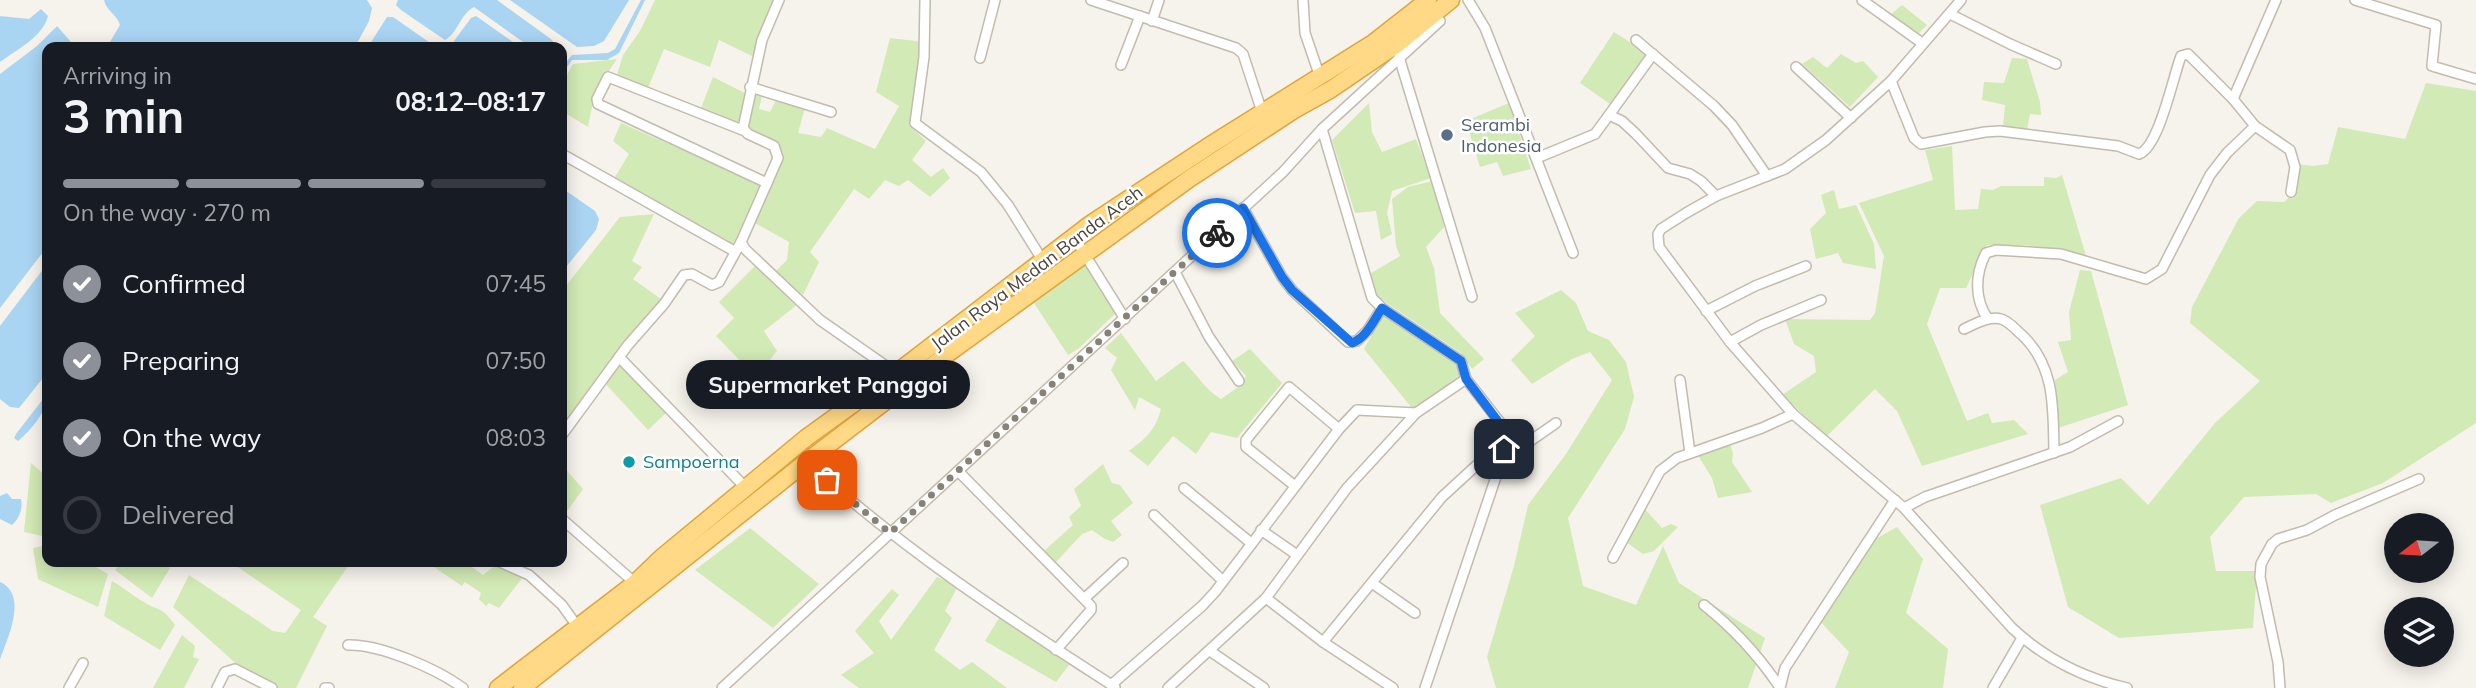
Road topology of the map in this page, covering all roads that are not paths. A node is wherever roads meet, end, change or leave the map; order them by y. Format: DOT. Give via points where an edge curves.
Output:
graph roads {
  1 [pos="779,0"];
  2 [pos="925,0"];
  3 [pos="995,0"];
  4 [pos="1091,0"];
  5 [pos="1159,0"];
  6 [pos="1303,0"];
  7 [pos="1451,0"];
  8 [pos="1468,0"];
  9 [pos="1862,0"];
  10 [pos="1961,0"];
  11 [pos="2276,0"];
  12 [pos="2355,0"];
  13 [pos="1431,7"];
  14 [pos="1950,14"];
  15 [pos="1140,16"];
  16 [pos="1409,17"];
  17 [pos="1152,21"];
  18 [pos="1636,40"];
  19 [pos="1922,43"];
  20 [pos="1398,53"];
  21 [pos="1653,54"];
  22 [pos="979,58"];
  23 [pos="2056,64"];
  24 [pos="1121,65"];
  25 [pos="1796,67"];
  26 [pos="1320,77"];
  27 [pos="2476,79"];
  28 [pos="1891,81"];
  29 [pos="750,87"];
  30 [pos="2233,99"];
  31 [pos="831,112"];
  32 [pos="1262,112"];
  33 [pos="1609,114"];
  34 [pos="1851,118"];
  35 [pos="2255,126"];
  36 [pos="1322,129"];
  37 [pos="745,131"];
  38 [pos="567,157"];
  39 [pos="1537,158"];
  40 [pos="1767,176"];
  41 [pos="767,183"];
  42 [pos="2291,192"];
  43 [pos="1716,196"];
  44 [pos="1243,208"];
  45 [pos="1074,237"];
  46 [pos="741,242"];
  47 [pos="734,251"];
  48 [pos="1085,253"];
  49 [pos="1573,253"];
  50 [pos="1043,261"];
  51 [pos="1806,266"];
  52 [pos="1175,272"];
  53 [pos="1472,298"];
  54 [pos="1821,300"];
  55 [pos="1382,308"];
  56 [pos="1706,311"];
  57 [pos="1125,318"];
  58 [pos="1988,319"];
  59 [pos="1964,329"];
  60 [pos="1730,342"];
  61 [pos="620,357"];
  62 [pos="896,373"];
  63 [pos="1466,379"];
  64 [pos="1680,380"];
  65 [pos="1239,381"];
  66 [pos="1416,413"];
  67 [pos="1793,414"];
  68 [pos="2118,421"];
  69 [pos="1556,423"];
  70 [pos="567,428"];
  71 [pos="1339,429"];
  72 [pos="1512,440"];
  73 [pos="793,449"];
  74 [pos="1504,449"];
  75 [pos="1689,453"];
  76 [pos="2054,453"];
  77 [pos="806,462"];
  78 [pos="958,471"];
  79 [pos="2418,479"];
  80 [pos="1295,486"];
  81 [pos="745,487"];
  82 [pos="1184,488"];
  83 [pos="1895,500"];
  84 [pos="1904,508"];
  85 [pos="1154,514"];
  86 [pos="567,523"];
  87 [pos="1261,530"];
  88 [pos="890,533"];
  89 [pos="1251,543"];
  90 [pos="1297,555"];
  91 [pos="1614,558"];
  92 [pos="1123,563"];
  93 [pos="511,567"];
  94 [pos="1223,581"];
  95 [pos="635,583"];
  96 [pos="1372,583"];
  97 [pos="1085,598"];
  98 [pos="1266,598"];
  99 [pos="1704,604"];
  100 [pos="1415,613"];
  101 [pos="577,626"];
  102 [pos="2022,638"];
  103 [pos="1323,642"];
  104 [pos="348,645"];
  105 [pos="1056,650"];
  106 [pos="1210,651"];
  107 [pos="83,663"];
  108 [pos="1114,686"];
  109 [pos="1779,687"];
  110 [pos="69,688"];
  111 [pos="217,688"];
  112 [pos="272,688"];
  113 [pos="463,688"];
  114 [pos="498,688"];
  115 [pos="522,688"];
  116 [pos="722,688"];
  117 [pos="1168,688"];
  118 [pos="1264,688"];
  119 [pos="1393,688"];
  120 [pos="1425,688"];
  121 [pos="1993,688"];
  122 [pos="2127,688"];
  123 [pos="2280,688"];
  1 -- 29 [label="street"];
  2 -- 50 [label="street" via="924,57 915,123 981,172"];
  3 -- 22 [label="street"];
  4 -- 15 [label="street"];
  5 -- 17 [label="street"];
  6 -- 26 [label="street" via="1305,33"];
  7 -- 13 [label="highway, Jalan Raya Medan Banda Aceh"];
  8 -- 39 [label="street" via="1485,28"];
  9 -- 19 [label="street"];
  10 -- 14 [label="street"];
  11 -- 30 [label="street"];
  12 -- 27 [label="street" via="2436,25 2432,66"];
  13 -- 16 [label="highway, Jalan Raya Medan Banda Aceh"];
  13 -- 16 [label="highway, Jalan Raya Medan Banda Aceh"];
  13 -- 20 [label="street" via="1440,21"];
  14 -- 19 [label="street"];
  14 -- 23 [label="street"];
  15 -- 17 [label="street"];
  15 -- 24 [label="street"];
  16 -- 20 [label="highway, Jalan Raya Medan Banda Aceh"];
  16 -- 26 [label="highway, Jalan Raya Medan Banda Aceh"];
  17 -- 32 [label="street" via="1240,50"];
  18 -- 21 [label="street"];
  19 -- 28 [label="street"];
  20 -- 36 [label="street"];
  20 -- 48 [label="highway, Jalan Raya Medan Banda Aceh" via="1294,110"];
  20 -- 53 [label="street"];
  21 -- 33 [label="street"];
  21 -- 40 [label="street" via="1732,125"];
  25 -- 34 [label="street"];
  26 -- 32 [label="highway, Jalan Raya Medan Banda Aceh"];
  28 -- 30 [label="street" via="1914,138 1927,145 2000,131 2118,146 2142,154 2158,129 2184,54"];
  28 -- 34 [label="street"];
  29 -- 31 [label="street"];
  29 -- 37 [label="street"];
  30 -- 35 [label="street"];
  32 -- 45 [label="highway, Jalan Raya Medan Banda Aceh"];
  33 -- 39 [label="street" via="1595,134"];
  33 -- 43 [label="street" via="1668,168 1690,174"];
  34 -- 40 [label="street" via="1807,156"];
  35 -- 42 [label="street" via="2290,150 2295,167"];
  35 -- 58 [label="street" via="2210,175 2162,269 2154,276 2146,279 2123,274 2061,254 1996,250 1986,253 1978,278 1978,301"];
  36 -- 44 [label="street"];
  36 -- 55 [label="street" via="1369,293"];
  37 -- 41 [label="street" via="777,152 778,162"];
  37 -- 41 [label="street" via="608,77 597,99 598,104"];
  38 -- 47 [label="street"];
  39 -- 49 [label="street"];
  40 -- 43 [label="street"];
  41 -- 46 [label="street"];
  43 -- 56 [label="street" via="1658,234 1659,247"];
  44 -- 52 [label="street"];
  44 -- 55 [label="street" via="1292,290 1348,342 1357,341 1368,330"];
  45 -- 48 [label="street"];
  45 -- 50 [label="highway, Jalan Raya Medan Banda Aceh"];
  46 -- 47 [label="street"];
  46 -- 62 [label="street" via="820,320"];
  47 -- 61 [label="street" via="714,285 684,275"];
  48 -- 57 [label="street"];
  48 -- 77 [label="highway, Jalan Raya Medan Banda Aceh"];
  50 -- 62 [label="highway, Jalan Raya Medan Banda Aceh"];
  51 -- 56 [label="street"];
  52 -- 57 [label="street"];
  52 -- 65 [label="street" via="1209,337"];
  54 -- 60 [label="street"];
  55 -- 63 [label="street" via="1461,361"];
  56 -- 60 [label="street"];
  57 -- 78 [label="street"];
  58 -- 59 [label="street"];
  58 -- 76 [label="street" via="2002,319 2013,326 2033,345 2044,366 2055,416"];
  60 -- 67 [label="street"];
  61 -- 70 [label="street"];
  61 -- 81 [label="street"];
  62 -- 73 [label="highway, Jalan Raya Medan Banda Aceh"];
  63 -- 66 [label="street"];
  63 -- 72 [label="street"];
  64 -- 75 [label="street"];
  66 -- 71 [label="street" via="1360,408"];
  66 -- 90 [label="street" via="1347,488"];
  67 -- 75 [label="street"];
  67 -- 83 [label="street"];
  68 -- 76 [label="street"];
  69 -- 72 [label="street" via="1523,446"];
  71 -- 80 [label="street"];
  71 -- 80 [label="street" via="1289,387 1262,419 1246,447"];
  72 -- 74 [label="street"];
  73 -- 77 [label="street"];
  73 -- 81 [label="highway, Jalan Raya Medan Banda Aceh"];
  74 -- 96 [label="street" via="1479,463 1442,497"];
  74 -- 120 [label="street"];
  75 -- 91 [label="street" via="1654,479"];
  76 -- 84 [label="street"];
  77 -- 88 [label="street"];
  77 -- 115 [label="highway, Jalan Raya Medan Banda Aceh"];
  78 -- 88 [label="street"];
  78 -- 97 [label="street"];
  79 -- 123 [label="street" via="2272,544 2261,564 2260,577"];
  80 -- 87 [label="street"];
  81 -- 95 [label="highway, Jalan Raya Medan Banda Aceh"];
  82 -- 89 [label="street"];
  83 -- 84 [label="street"];
  83 -- 109 [label="street" via="1785,668"];
  84 -- 102 [label="street"];
  85 -- 94 [label="street"];
  86 -- 95 [label="street"];
  87 -- 89 [label="street"];
  87 -- 90 [label="street"];
  88 -- 105 [label="street"];
  88 -- 116 [label="street"];
  89 -- 94 [label="street"];
  90 -- 98 [label="street"];
  92 -- 97 [label="street"];
  93 -- 101 [label="street" via="529,575"];
  94 -- 108 [label="street"];
  95 -- 101 [label="highway, Jalan Raya Medan Banda Aceh"];
  96 -- 100 [label="street"];
  96 -- 103 [label="street"];
  97 -- 105 [label="street" via="1091,610"];
  98 -- 103 [label="street"];
  98 -- 106 [label="street"];
  99 -- 109 [label="street" via="1745,643"];
  101 -- 114 [label="highway, Jalan Raya Medan Banda Aceh"];
  102 -- 121 [label="street"];
  102 -- 122 [label="street" via="2080,674"];
  103 -- 119 [label="street"];
  104 -- 113 [label="street" via="394,655 434,670"];
  105 -- 108 [label="street"];
  106 -- 117 [label="street"];
  106 -- 118 [label="street"];
  107 -- 110 [label="street"];
  111 -- 112 [label="street" via="231,669"];
}
